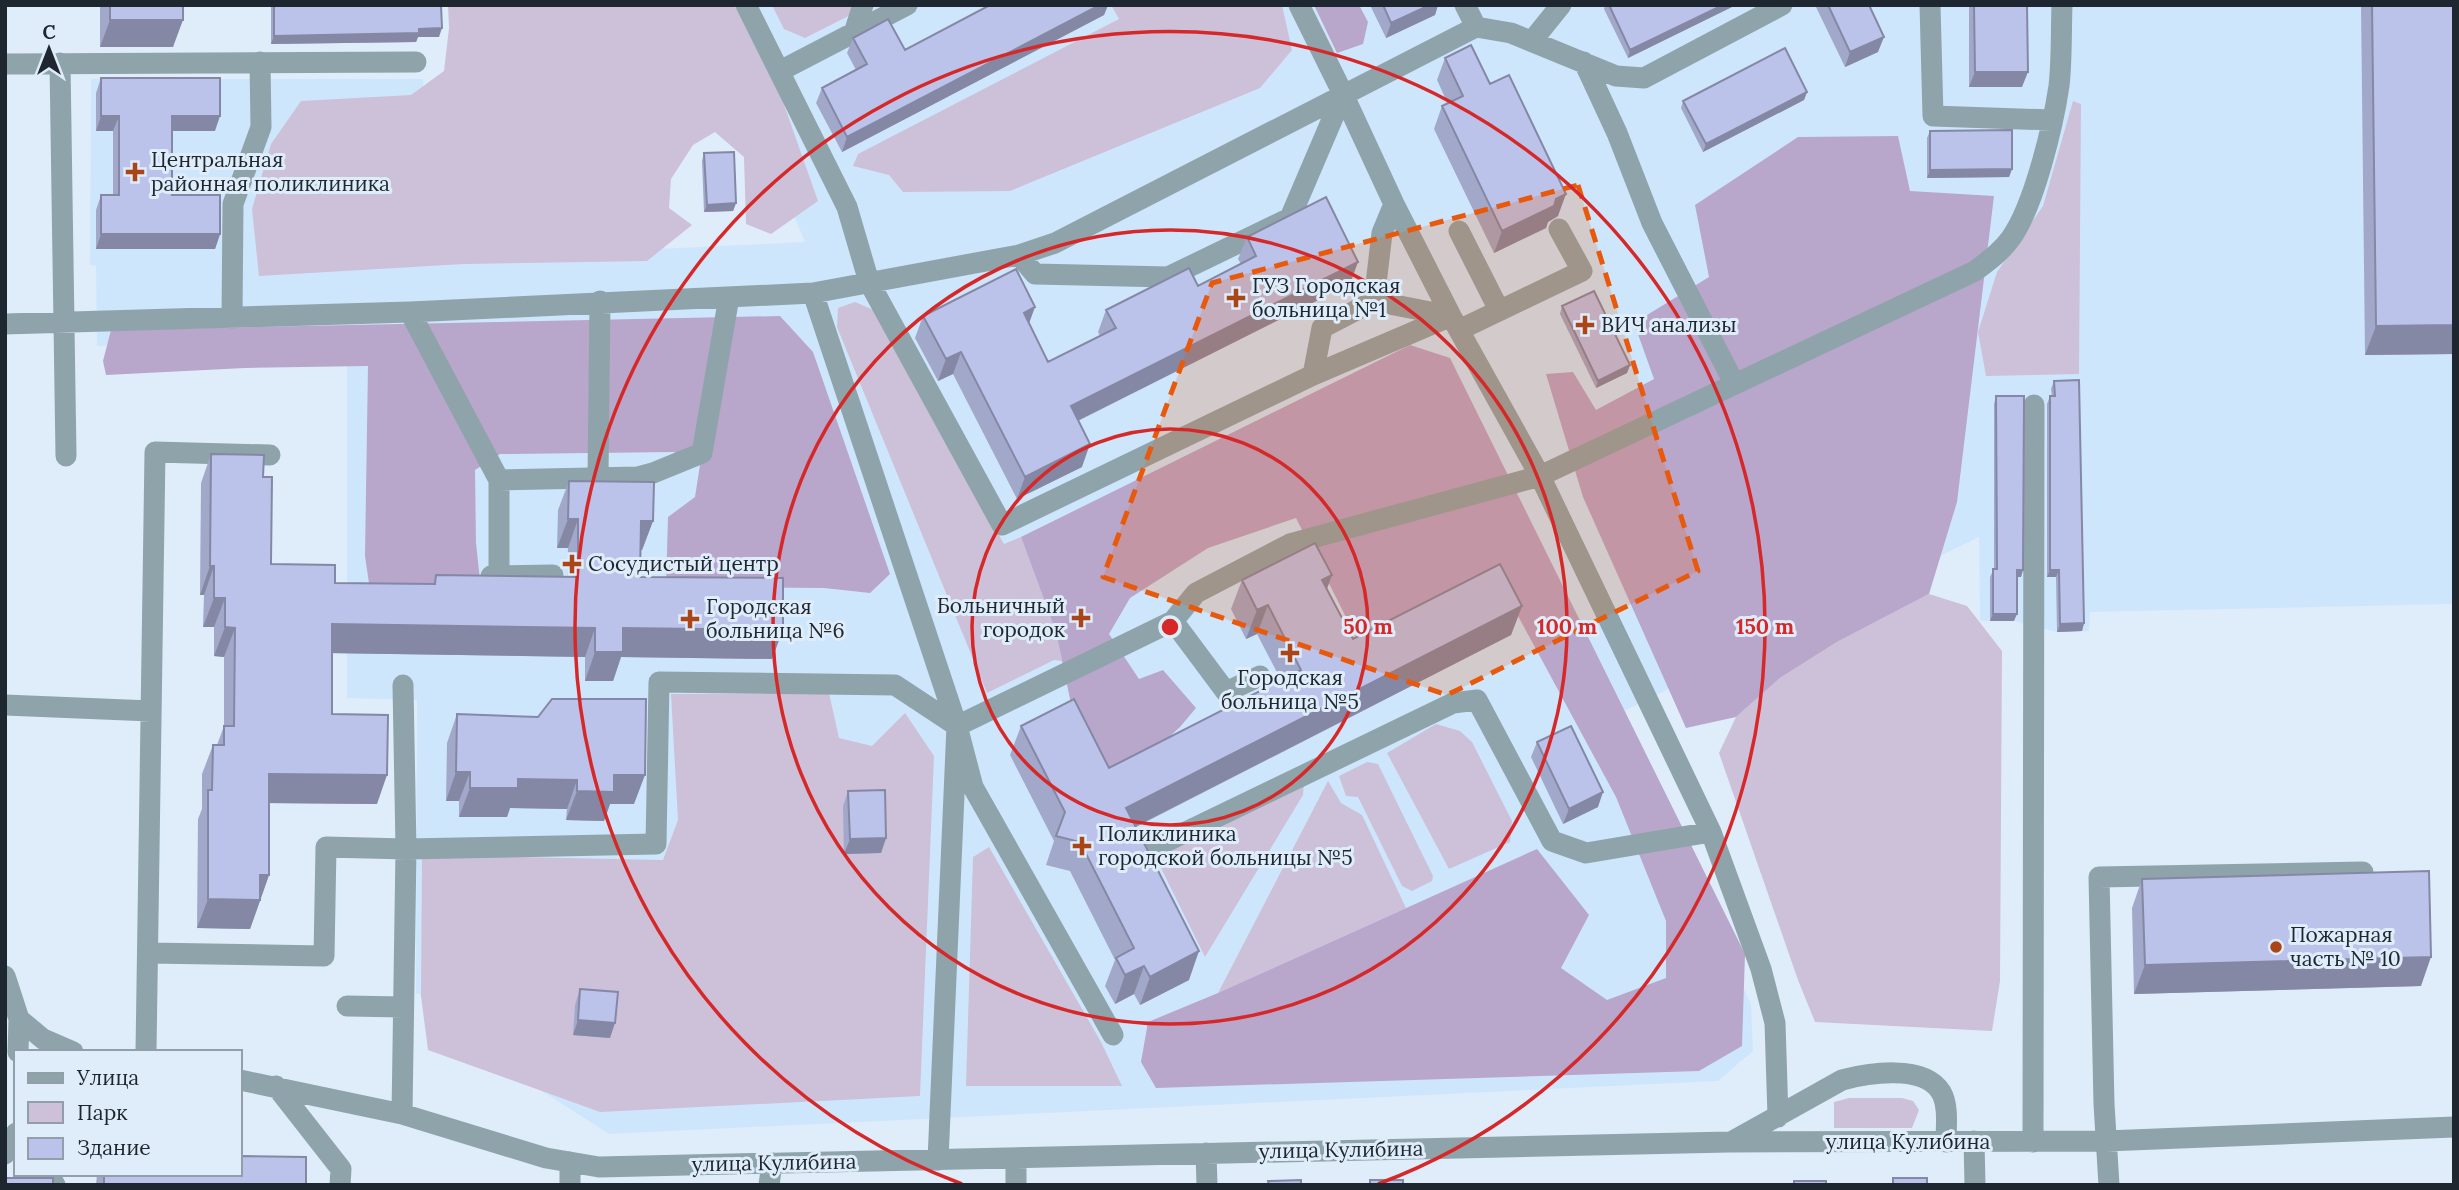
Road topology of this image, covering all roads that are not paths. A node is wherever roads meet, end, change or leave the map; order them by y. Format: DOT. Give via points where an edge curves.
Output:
graph roads {
  1 [pos="746,5"];
  2 [pos="863,5"];
  3 [pos="907,5"];
  4 [pos="1298,5"];
  5 [pos="1465,5"];
  6 [pos="1561,5"];
  7 [pos="1782,5"];
  8 [pos="1930,5"];
  9 [pos="2062,5"];
  10 [pos="1476,27"];
  11 [pos="853,33"];
  12 [pos="1532,41"];
  13 [pos="260,62"];
  14 [pos="416,62"];
  15 [pos="1584,62"];
  16 [pos="60,63"];
  17 [pos="5,64"];
  18 [pos="780,71"];
  19 [pos="1343,94"];
  20 [pos="2052,120"];
  21 [pos="1394,204"];
  22 [pos="1559,229"];
  23 [pos="1460,231"];
  24 [pos="1019,255"];
  25 [pos="869,282"];
  26 [pos="813,293"];
  27 [pos="729,298"];
  28 [pos="1374,300"];
  29 [pos="600,301"];
  30 [pos="1499,310"];
  31 [pos="410,312"];
  32 [pos="232,318"];
  33 [pos="1455,323"];
  34 [pos="5,324"];
  35 [pos="65,324"];
  36 [pos="1313,375"];
  37 [pos="1734,383"];
  38 [pos="2034,405"];
  39 [pos="270,455"];
  40 [pos="66,456"];
  41 [pos="1540,476"];
  42 [pos="598,477"];
  43 [pos="499,480"];
  44 [pos="553,575"];
  45 [pos="474,576"];
  46 [pos="499,576"];
  47 [pos="1173,621"];
  48 [pos="1260,676"];
  49 [pos="403,685"];
  50 [pos="5,705"];
  51 [pos="151,711"];
  52 [pos="957,726"];
  53 [pos="1711,832"];
  54 [pos="1155,847"];
  55 [pos="405,849"];
  56 [pos="2363,872"];
  57 [pos="149,953"];
  58 [pos="5,976"];
  59 [pos="347,1006"];
  60 [pos="403,1007"];
  61 [pos="19,1019"];
  62 [pos="1113,1035"];
  63 [pos="18,1050"];
  64 [pos="68,1050"];
  65 [pos="146,1050"];
  66 [pos="242,1080"];
  67 [pos="276,1086"];
  68 [pos="402,1114"];
  69 [pos="1778,1117"];
  70 [pos="2454,1127"];
  71 [pos="14,1137"];
  72 [pos="1974,1141"];
  73 [pos="2106,1141"];
  74 [pos="1729,1142"];
  75 [pos="1946,1142"];
  76 [pos="2033,1142"];
  77 [pos="1206,1153"];
  78 [pos="5,1154"];
  79 [pos="1016,1158"];
  80 [pos="938,1160"];
  81 [pos="570,1162"];
  82 [pos="772,1163"];
  83 [pos="340,1185"];
  84 [pos="570,1185"];
  85 [pos="769,1185"];
  86 [pos="1016,1185"];
  87 [pos="1207,1185"];
  88 [pos="1975,1185"];
  89 [pos="2109,1185"];
  1 -- 18 [label="street"];
  2 -- 11 [label="street"];
  3 -- 11 [label="street"];
  4 -- 19 [label="street"];
  5 -- 10 [label="street"];
  6 -- 12 [label="street"];
  7 -- 15 [label="street" via="1644,78 1616,76"];
  8 -- 20 [label="street" via="1933,116"];
  9 -- 20 [label="street" via="2059,85"];
  10 -- 12 [label="street"];
  10 -- 19 [label="street"];
  11 -- 18 [label="street"];
  12 -- 15 [label="street"];
  13 -- 14 [label="street"];
  13 -- 16 [label="street"];
  13 -- 32 [label="street" via="261,127 233,204"];
  15 -- 37 [label="street" via="1652,223"];
  16 -- 17 [label="street"];
  16 -- 35 [label="street"];
  18 -- 25 [label="street" via="847,207"];
  19 -- 21 [label="street"];
  19 -- 24 [label="street" via="1055,243"];
  19 -- 24 [label="street" via="1290,218 1168,277 1035,274"];
  20 -- 37 [label="street" via="2025,214 1996,256 1975,271"];
  21 -- 28 [label="street" via="1382,233"];
  21 -- 33 [label="street"];
  22 -- 30 [label="street" via="1582,271"];
  23 -- 30 [label="street"];
  24 -- 25 [label="street"];
  25 -- 26 [label="street"];
  25 -- 36 [label="street" via="1002,526"];
  26 -- 27 [label="street"];
  26 -- 52 [label="street"];
  27 -- 29 [label="street"];
  27 -- 42 [label="street" via="702,453 638,477"];
  28 -- 33 [label="street"];
  28 -- 36 [label="street" via="1322,328"];
  29 -- 31 [label="street"];
  29 -- 42 [label="street"];
  30 -- 33 [label="street"];
  31 -- 32 [label="street"];
  31 -- 43 [label="street"];
  32 -- 35 [label="street"];
  33 -- 36 [label="street"];
  33 -- 41 [label="street"];
  34 -- 35 [label="street"];
  35 -- 40 [label="street"];
  37 -- 41 [label="street"];
  38 -- 76 [label="street"];
  39 -- 51 [label="street" via="155,452"];
  41 -- 47 [label="street" via="1290,544 1196,593"];
  41 -- 53 [label="street"];
  42 -- 43 [label="street"];
  43 -- 46 [label="street"];
  44 -- 46 [label="street"];
  45 -- 46 [label="street"];
  47 -- 48 [label="street" via="1226,692"];
  47 -- 52 [label="street"];
  49 -- 55 [label="street"];
  50 -- 51 [label="street"];
  51 -- 57 [label="street"];
  52 -- 55 [label="street" via="895,685 659,682 656,844"];
  52 -- 62 [label="street" via="973,787"];
  52 -- 80 [label="street"];
  53 -- 54 [label="street" via="1586,853 1552,841 1478,700 1453,703"];
  53 -- 69 [label="street" via="1761,969 1775,1023"];
  55 -- 57 [label="street" via="326,847 324,956"];
  55 -- 60 [label="street"];
  56 -- 73 [label="street" via="2099,877"];
  57 -- 65 [label="street"];
  58 -- 61 [label="street"];
  59 -- 60 [label="street"];
  60 -- 68 [label="street"];
  61 -- 63 [label="street"];
  61 -- 64 [label="street" via="43,1039"];
  66 -- 67 [label="street, улица Кулибина"];
  67 -- 68 [label="street, улица Кулибина"];
  67 -- 83 [label="street" via="341,1169"];
  68 -- 81 [label="street, улица Кулибина"];
  69 -- 74 [label="street"];
  69 -- 75 [label="street" via="1842,1080 1877,1074 1921,1076 1941,1093"];
  70 -- 73 [label="street, улица Кулибина"];
  71 -- 78 [label="street"];
  72 -- 75 [label="street, улица Кулибина"];
  72 -- 76 [label="street, улица Кулибина"];
  72 -- 88 [label="street"];
  73 -- 76 [label="street, улица Кулибина"];
  73 -- 89 [label="street"];
  74 -- 75 [label="street, улица Кулибина"];
  74 -- 77 [label="street, улица Кулибина"];
  77 -- 79 [label="street, улица Кулибина"];
  77 -- 87 [label="street"];
  79 -- 80 [label="street, улица Кулибина"];
  79 -- 86 [label="street"];
  80 -- 82 [label="street, улица Кулибина"];
  81 -- 82 [label="street, улица Кулибина" via="624,1167"];
  81 -- 84 [label="street"];
  82 -- 85 [label="street"];
}
